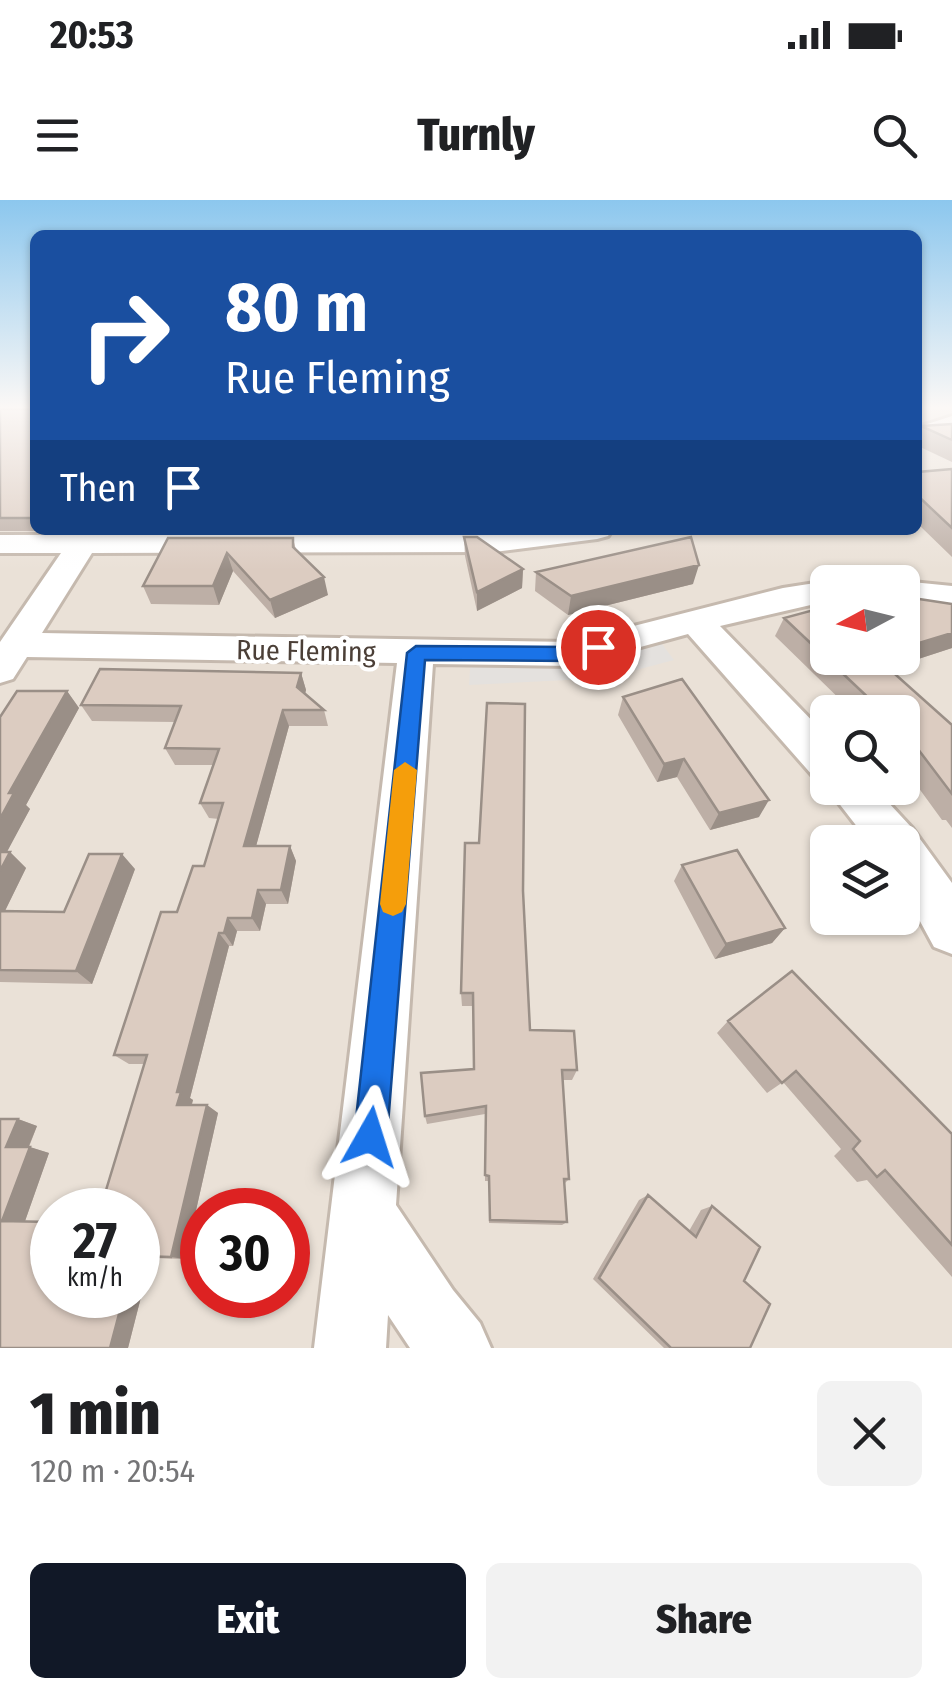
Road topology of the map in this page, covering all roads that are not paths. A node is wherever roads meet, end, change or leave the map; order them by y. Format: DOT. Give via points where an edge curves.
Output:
graph roads {
  1 [pos="538,535"];
  2 [pos="176,537"];
  3 [pos="0,544"];
  4 [pos="82,546"];
  5 [pos="920,593"];
  6 [pos="810,595"];
  7 [pos="952,596"];
  8 [pos="695,620"];
  9 [pos="416,653"];
  10 [pos="8,658"];
  11 [pos="810,745"];
  12 [pos="864,805"];
  13 [pos="881,825"];
  14 [pos="920,874"];
  15 [pos="952,930"];
  16 [pos="363,1214"];
  17 [pos="350,1348"];
  18 [pos="455,1348"];
  1 -- 2 [label="street" via="494,542"];
  2 -- 4 [label="street"];
  3 -- 4 [label="street"];
  4 -- 10 [label="street"];
  5 -- 7 [label="street"];
  6 -- 8 [label="street, Rue Fleming"];
  8 -- 9 [label="street, Rue Fleming" via="571,654"];
  8 -- 11 [label="street"];
  9 -- 10 [label="street, Rue Fleming"];
  9 -- 16 [label="street"];
  12 -- 13 [label="street"];
  14 -- 15 [label="street"];
  16 -- 17 [label="street"];
  16 -- 18 [label="street"];
}
